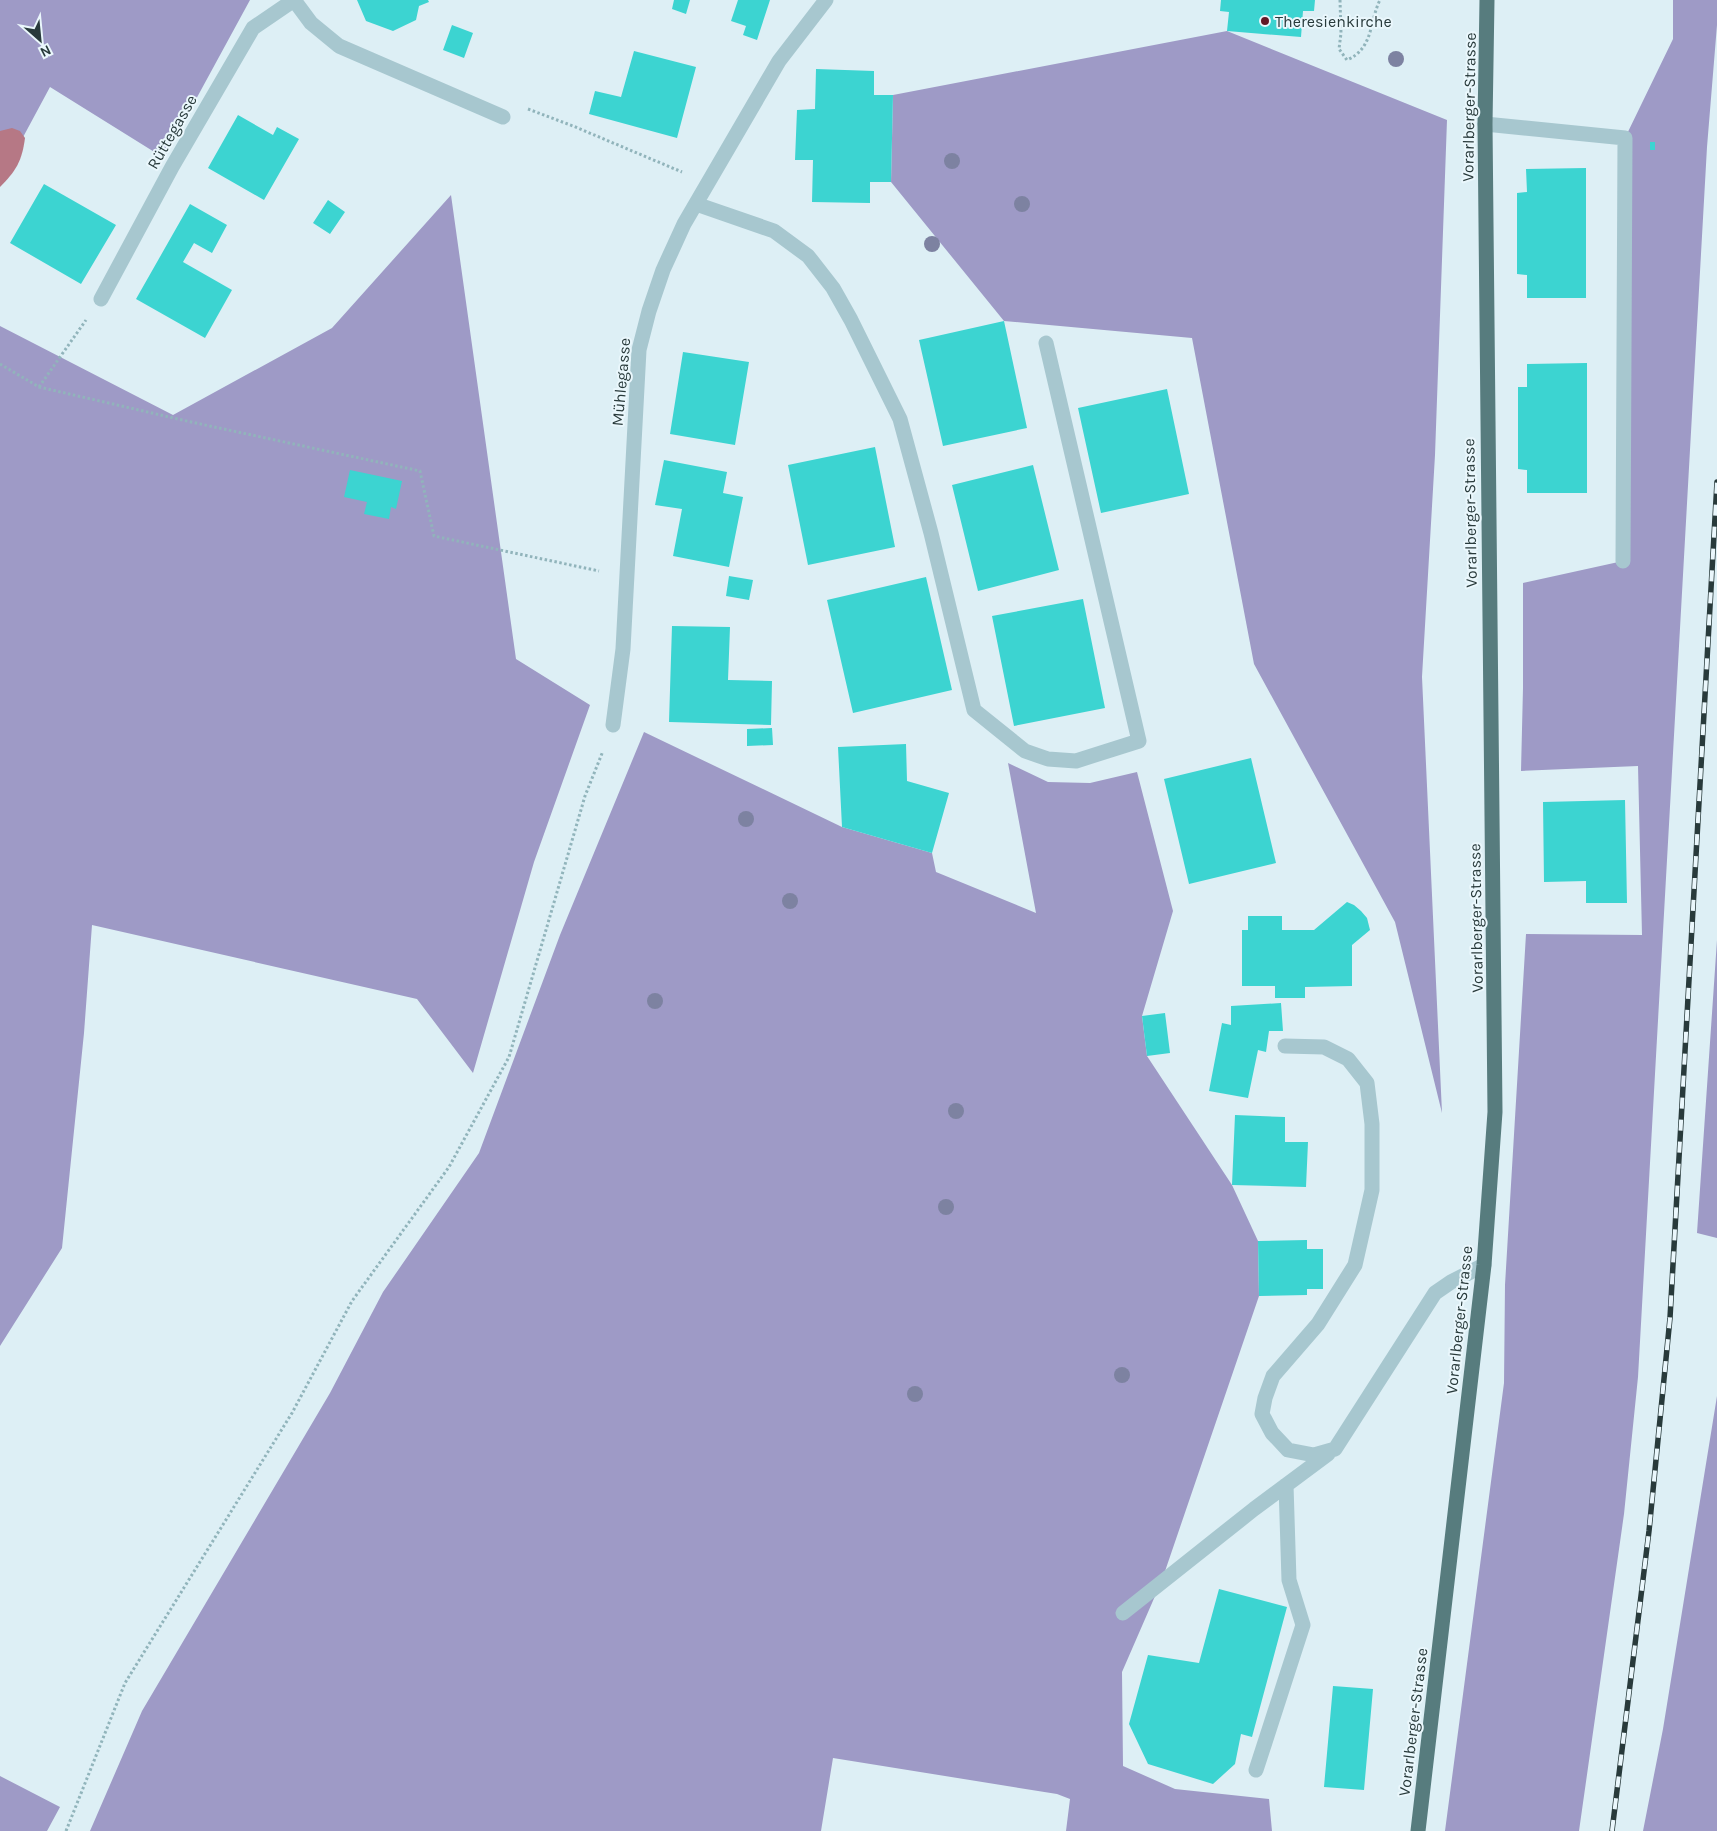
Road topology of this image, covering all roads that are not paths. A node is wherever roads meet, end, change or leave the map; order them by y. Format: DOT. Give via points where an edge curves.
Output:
graph roads {
  1 [pos="294,0"];
  2 [pos="826,0"];
  3 [pos="1488,0"];
  4 [pos="503,117"];
  5 [pos="1485,124"];
  6 [pos="696,204"];
  7 [pos="101,299"];
  8 [pos="1046,343"];
  9 [pos="1623,561"];
  10 [pos="612,725"];
  11 [pos="1285,1046"];
  12 [pos="1484,1265"];
  13 [pos="1335,1449"];
  14 [pos="1286,1485"];
  15 [pos="1123,1613"];
  16 [pos="1256,1770"];
  17 [pos="1418,1831"];
  1 -- 4 [label="street, Rüttegasse" via="311,23 339,46"];
  1 -- 7 [label="street, Rüttegasse" via="253,28"];
  2 -- 6 [label="street, Mühlegasse" via="779,60"];
  3 -- 5 [label="main road, Vorarlberger-Strasse"];
  5 -- 9 [label="street" via="1625,138"];
  5 -- 12 [label="main road, Vorarlberger-Strasse" via="1495,1112"];
  6 -- 8 [label="street" via="774,231 808,256 833,288 900,419 974,710 1025,751 1048,759 1076,761 1139,741"];
  6 -- 10 [label="street, Mühlegasse" via="663,270 639,350 623,649"];
  11 -- 13 [label="street" via="1324,1047 1348,1058 1367,1082 1372,1190 1355,1265 1318,1324 1273,1376 1264,1398 1262,1414 1272,1433 1288,1450 1314,1455"];
  12 -- 13 [label="street" via="1435,1293"];
  12 -- 17 [label="main road, Vorarlberger-Strasse"];
  13 -- 14 [label="street"];
  14 -- 15 [label="street"];
  14 -- 16 [label="street" via="1289,1580 1303,1625"];
}
